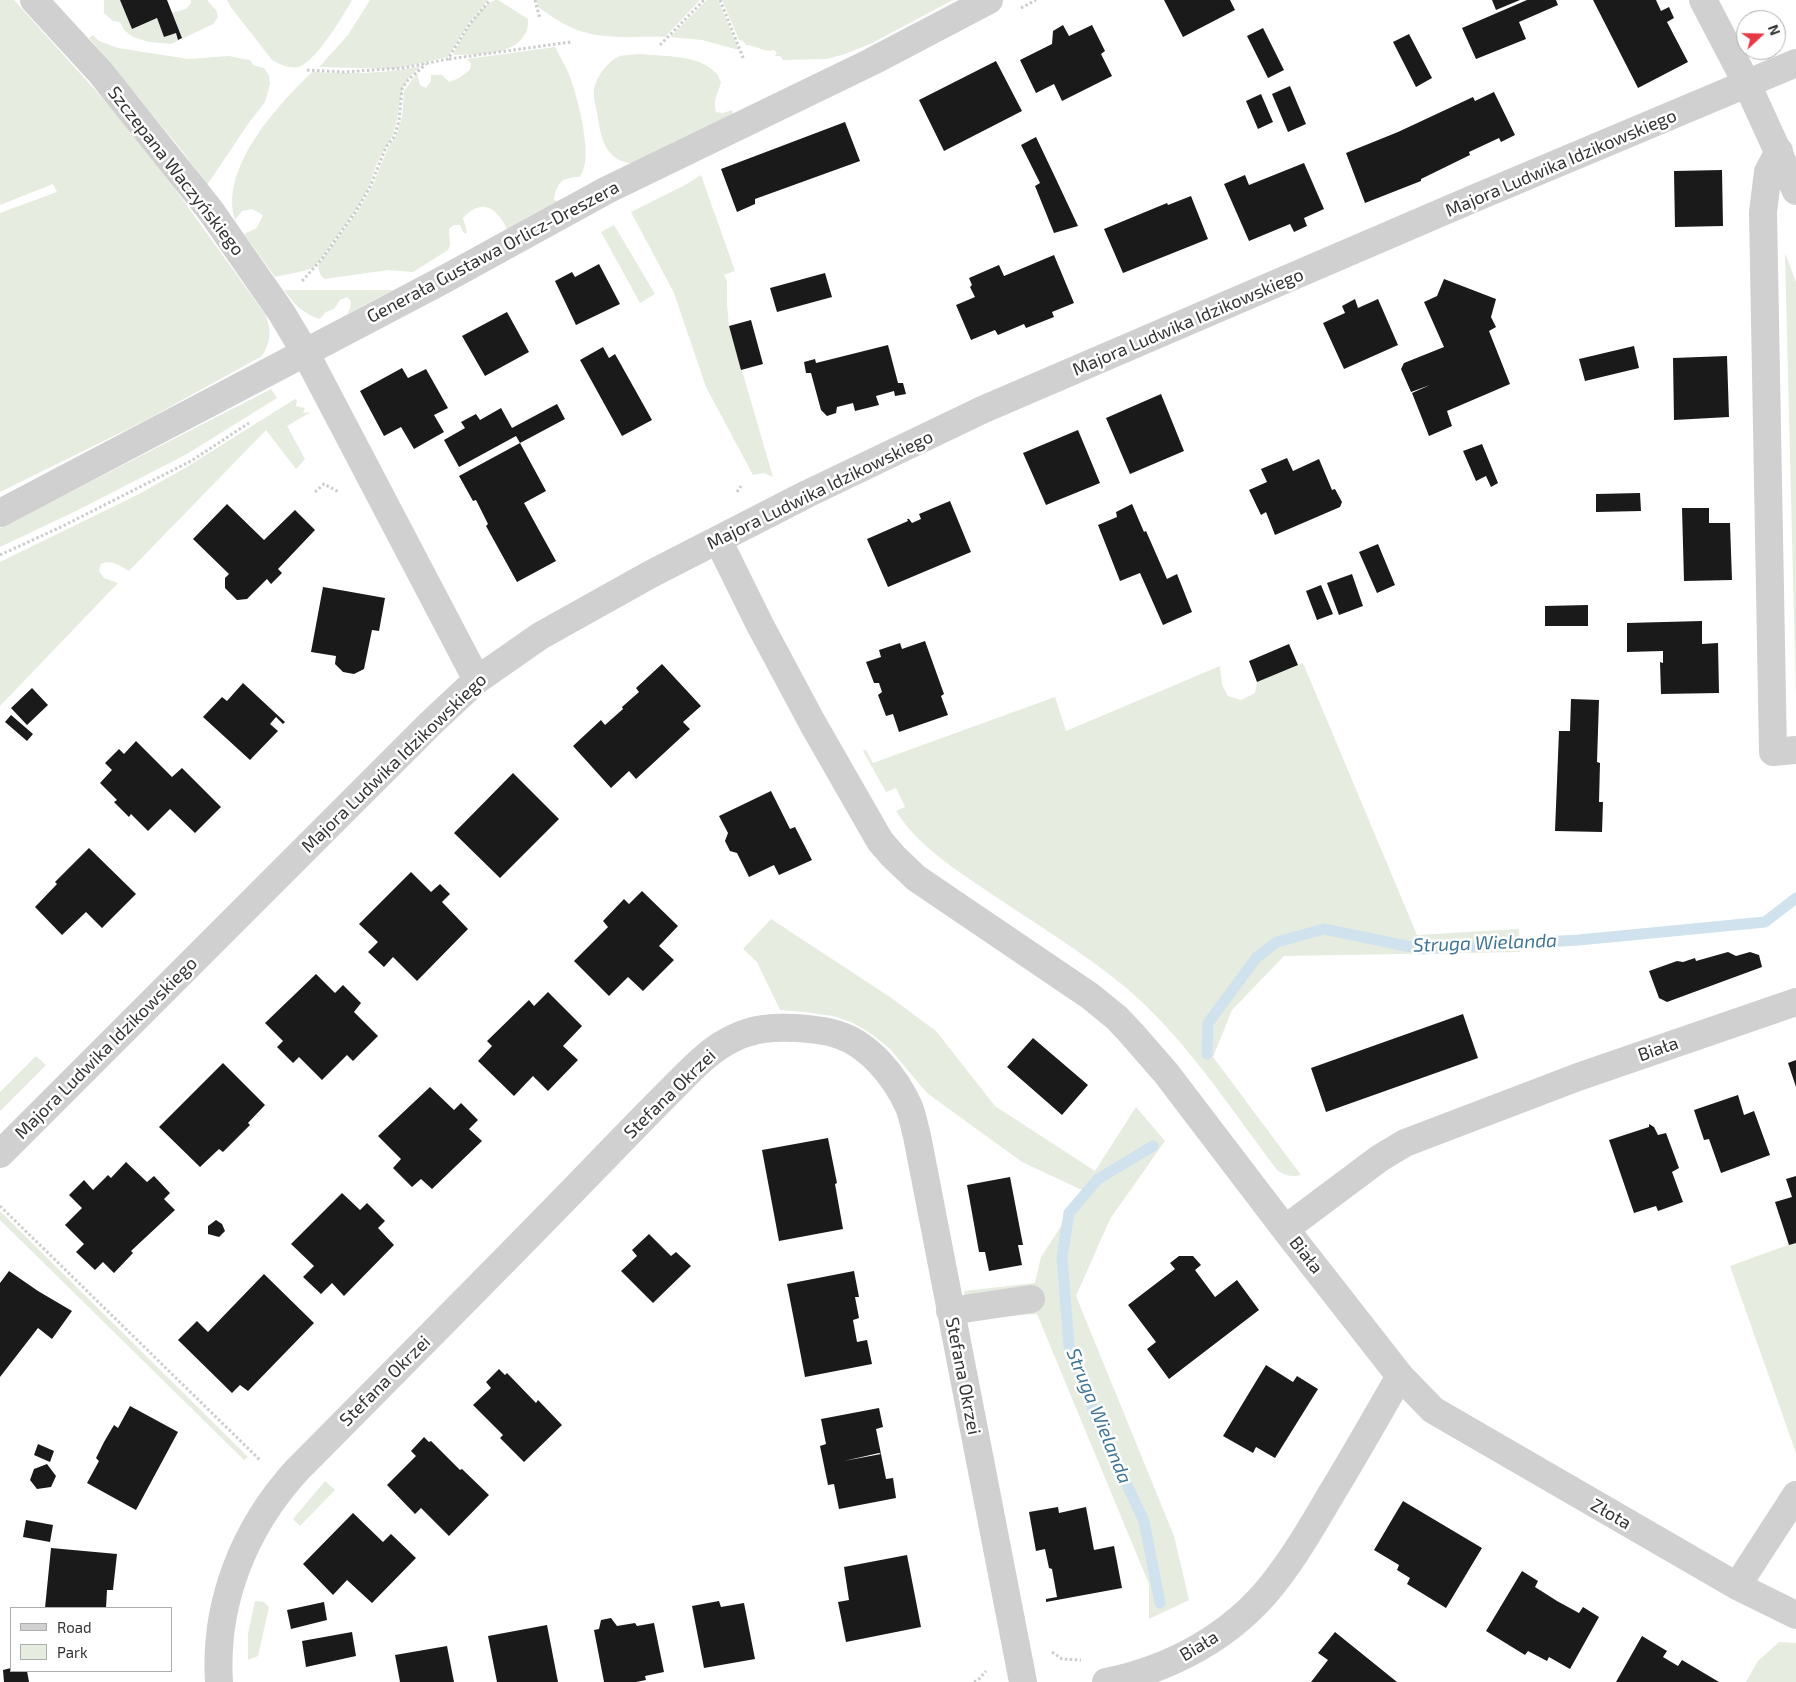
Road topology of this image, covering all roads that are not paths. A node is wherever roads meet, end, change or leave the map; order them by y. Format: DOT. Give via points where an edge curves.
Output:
graph roads {
  1 [pos="34,0"];
  2 [pos="989,0"];
  3 [pos="1703,0"];
  4 [pos="1796,63"];
  5 [pos="1747,84"];
  6 [pos="1779,151"];
  7 [pos="1796,191"];
  8 [pos="304,352"];
  9 [pos="0,513"];
  10 [pos="718,540"];
  11 [pos="477,680"];
  12 [pos="1796,750"];
  13 [pos="1796,1002"];
  14 [pos="0,1154"];
  15 [pos="1285,1229"];
  16 [pos="1031,1299"];
  17 [pos="950,1311"];
  18 [pos="1400,1376"];
  19 [pos="1796,1495"];
  20 [pos="1737,1586"];
  21 [pos="1796,1615"];
  22 [pos="219,1682"];
  23 [pos="1023,1682"];
  24 [pos="1106,1682"];
  1 -- 8 [label="street, Szczepana Waczyńskiego" via="100,72 210,210 281,312"];
  2 -- 8 [label="street, Generała Gustawa Orlicz-Dreszera" via="871,62 607,190"];
  3 -- 5 [label="street"];
  4 -- 5 [label="street, Majora Ludwika Idzikowskiego"];
  5 -- 6 [label="street"];
  5 -- 10 [label="street, Majora Ludwika Idzikowskiego" via="982,410"];
  6 -- 7 [label="street"];
  6 -- 12 [label="street" via="1768,172 1763,212 1773,752"];
  8 -- 9 [label="street, Generała Gustawa Orlicz-Dreszera"];
  8 -- 11 [label="street, Szczepana Waczyńskiego"];
  10 -- 11 [label="street, Majora Ludwika Idzikowskiego" via="560,624"];
  10 -- 15 [label="street" via="813,724 868,824 886,849 916,878 1090,996 1116,1018 1166,1073"];
  11 -- 14 [label="street, Majora Ludwika Idzikowskiego"];
  13 -- 15 [label="street, Biała" via="1578,1076 1405,1143"];
  15 -- 18 [label="street, Biała"];
  16 -- 17 [label="street"];
  17 -- 22 [label="street, Stefana Okrzei" via="914,1123 893,1079 862,1047 838,1034 776,1027 732,1038 701,1061 645,1116 277,1493 246,1544 229,1585 220,1625"];
  17 -- 23 [label="street, Stefana Okrzei"];
  18 -- 20 [label="street, Złota" via="1424,1402 1444,1417"];
  18 -- 24 [label="street, Biała" via="1302,1545 1259,1600 1224,1631 1193,1651 1161,1666"];
  19 -- 20 [label="street"];
  20 -- 21 [label="street, Złota"];
}
